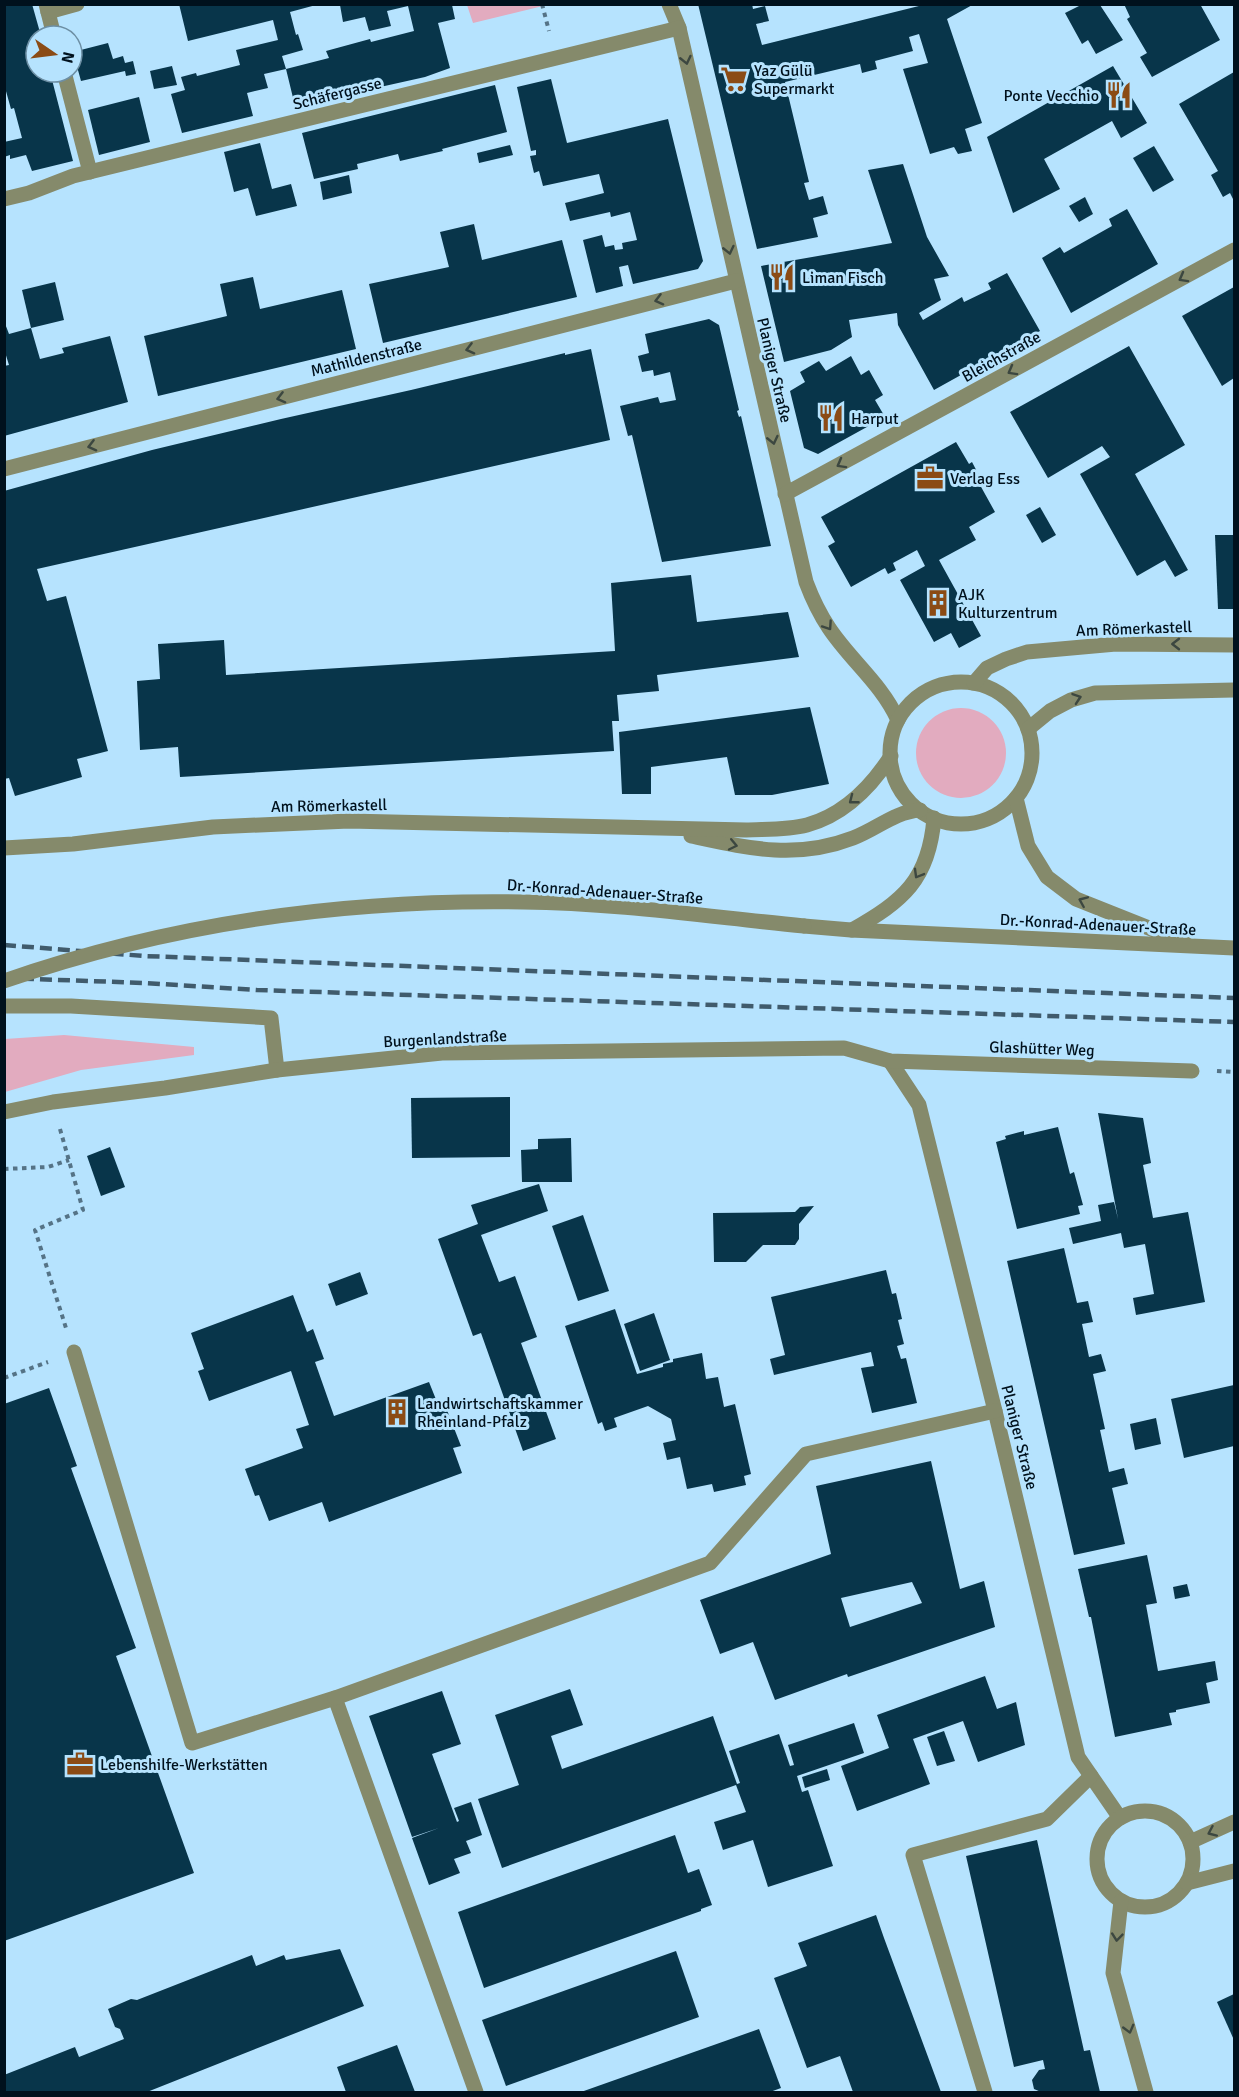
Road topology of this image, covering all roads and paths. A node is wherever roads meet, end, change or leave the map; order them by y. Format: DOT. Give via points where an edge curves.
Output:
graph roads {
  1 [pos="78,4"];
  2 [pos="669,4"];
  3 [pos="47,8"];
  4 [pos="51,24"];
  5 [pos="679,28"];
  6 [pos="67,84"];
  7 [pos="90,172"];
  8 [pos="4,200"];
  9 [pos="1234,250"];
  10 [pos="736,280"];
  11 [pos="4,469"];
  12 [pos="785,494"];
  13 [pos="1234,645"];
  14 [pos="974,683"];
  15 [pos="1234,690"];
  16 [pos="898,720"];
  17 [pos="1028,729"];
  18 [pos="891,756"];
  19 [pos="1016,798"];
  20 [pos="920,810"];
  21 [pos="934,818"];
  22 [pos="655,828"];
  23 [pos="4,848"];
  24 [pos="851,930"];
  25 [pos="1196,946"];
  26 [pos="1234,948"];
  27 [pos="4,981"];
  28 [pos="4,1006"];
  29 [pos="890,1061"];
  30 [pos="278,1070"];
  31 [pos="1192,1071"];
  32 [pos="53,1102"];
  33 [pos="4,1112"];
  34 [pos="69,1160"];
  35 [pos="4,1169"];
  36 [pos="74,1352"];
  37 [pos="4,1378"];
  38 [pos="995,1411"];
  39 [pos="336,1698"];
  40 [pos="1091,1776"];
  41 [pos="1120,1818"];
  42 [pos="1234,1822"];
  43 [pos="1190,1842"];
  44 [pos="1234,1871"];
  45 [pos="1187,1883"];
  46 [pos="1120,1901"];
  47 [pos="476,2092"];
  48 [pos="986,2092"];
  49 [pos="1146,2092"];
  1 -- 3 [label="street"];
  2 -- 5 [label="street, Planiger Straße"];
  3 -- 4 [label="street"];
  5 -- 7 [label="street, Schäfergasse"];
  5 -- 10 [label="street, Planiger Straße, one-way"];
  6 -- 7 [label="street"];
  7 -- 8 [label="street, Schäfergasse"];
  9 -- 12 [label="street, Bleichstraße, one-way"];
  10 -- 11 [label="street, Mathildenstraße, one-way"];
  10 -- 12 [label="street, Planiger Straße, one-way"];
  12 -- 16 [label="street, Planiger Straße, one-way" via="803,574 815,606 889,700"];
  13 -- 14 [label="street, Am Römerkastell, one-way" via="1116,644 1039,651 987,668"];
  14 -- 16 [label="street, Am Römerkastell" via="938,686 915,699"];
  14 -- 17 [label="street, Am Römerkastell" via="992,688 1007,699 1020,712"];
  17 -- 15 [label="street, one-way" via="1057,707 1095,693"];
  16 -- 18 [label="street, Am Römerkastell"];
  17 -- 19 [label="street, Am Römerkastell" via="1030,772"];
  18 -- 20 [label="street, Am Römerkastell" via="899,786"];
  18 -- 22 [label="street, Am Römerkastell, one-way" via="878,776 849,803 805,826 746,830"];
  19 -- 21 [label="street, Am Römerkastell" via="1003,811 978,821 951,823"];
  25 -- 19 [label="street, one-way" via="1076,899 1053,882 1028,846"];
  20 -- 21 [label="street, Am Römerkastell"];
  22 -- 20 [label="street, Am Römerkastell, one-way" via="786,852 833,845 900,814"];
  21 -- 24 [label="street, one-way" via="926,861 915,881 899,899"];
  22 -- 23 [label="street, Am Römerkastell" via="349,821 213,827"];
  24 -- 25 [label="street, Dr.-Konrad-Adenauer-Straße"];
  24 -- 27 [label="street, Dr.-Konrad-Adenauer-Straße, bridge" via="608,906 525,902 359,906 194,930 112,948"];
  25 -- 26 [label="street, Dr.-Konrad-Adenauer-Straße"];
  28 -- 30 [label="street" via="71,1006 271,1018"];
  29 -- 30 [label="street, Burgenlandstraße" via="844,1048 442,1053"];
  29 -- 31 [label="street, Glashütter Weg"];
  29 -- 38 [label="street, Planiger Straße" via="919,1105"];
  30 -- 32 [label="street, Burgenlandstraße"];
  32 -- 33 [label="street, Burgenlandstraße"];
  32 -- 34 [label="path"];
  34 -- 35 [label="path" via="48,1167"];
  34 -- 36 [label="path" via="83,1210 35,1230"];
  36 -- 37 [label="path"];
  36 -- 39 [label="street" via="192,1743"];
  38 -- 39 [label="street" via="806,1454 710,1563"];
  38 -- 40 [label="street, Planiger Straße" via="1078,1757"];
  39 -- 47 [label="street"];
  40 -- 41 [label="street, Planiger Straße"];
  40 -- 48 [label="street" via="1047,1819 913,1855"];
  41 -- 43 [label="street" via="1146,1811 1160,1814 1173,1820"];
  41 -- 46 [label="street" via="1107,1829 1097,1860 1099,1876"];
  42 -- 43 [label="street, one-way"];
  43 -- 45 [label="street" via="1192,1870"];
  44 -- 45 [label="street"];
  45 -- 46 [label="street" via="1165,1903 1150,1907"];
  46 -- 49 [label="street, one-way" via="1113,1973"];
}
